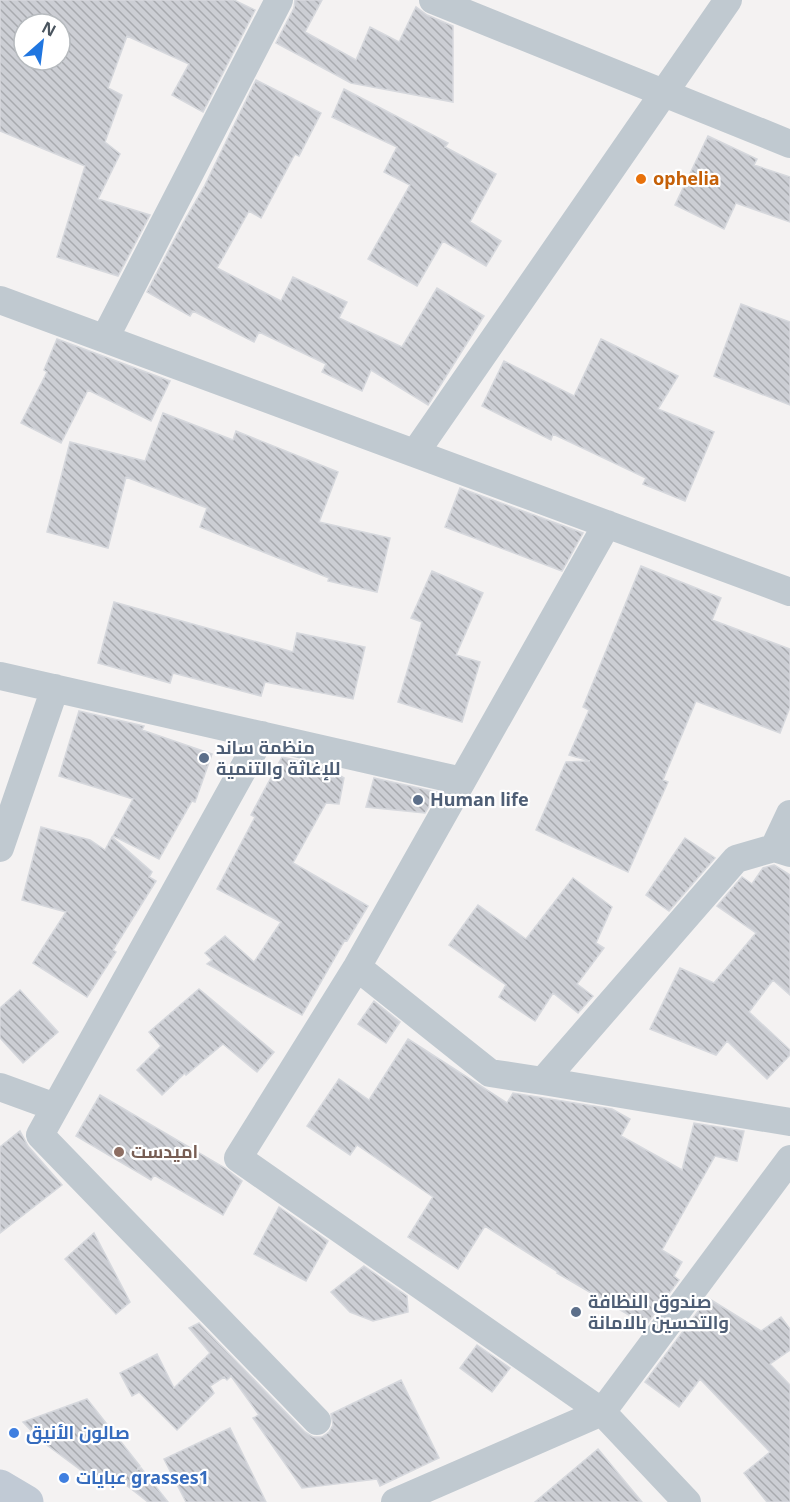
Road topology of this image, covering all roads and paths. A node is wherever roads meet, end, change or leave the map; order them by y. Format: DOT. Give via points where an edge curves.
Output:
graph roads {
  1 [pos="279,0"];
  2 [pos="433,0"];
  3 [pos="728,0"];
  4 [pos="664,93"];
  5 [pos="790,144"];
  6 [pos="0,300"];
  7 [pos="105,338"];
  8 [pos="415,453"];
  9 [pos="607,524"];
  10 [pos="790,592"];
  11 [pos="0,676"];
  12 [pos="55,688"];
  13 [pos="262,735"];
  14 [pos="462,781"];
  15 [pos="790,814"];
  16 [pos="0,848"];
  17 [pos="782,851"];
  18 [pos="357,968"];
  19 [pos="543,1081"];
  20 [pos="0,1087"];
  21 [pos="55,1107"];
  22 [pos="790,1122"];
  23 [pos="790,1160"];
  24 [pos="602,1412"];
  25 [pos="317,1421"];
  26 [pos="0,1486"];
  27 [pos="27,1502"];
  28 [pos="395,1502"];
  29 [pos="687,1502"];
  1 -- 7 [label="street"];
  2 -- 4 [label="street"];
  3 -- 4 [label="street"];
  4 -- 5 [label="street"];
  4 -- 8 [label="street"];
  6 -- 7 [label="street"];
  7 -- 8 [label="street"];
  8 -- 9 [label="street"];
  9 -- 10 [label="street"];
  9 -- 14 [label="street"];
  11 -- 12 [label="street"];
  12 -- 13 [label="street"];
  12 -- 16 [label="street"];
  13 -- 14 [label="street"];
  13 -- 21 [label="street"];
  14 -- 18 [label="street"];
  15 -- 17 [label="street"];
  17 -- 19 [label="street" via="736,859"];
  18 -- 19 [label="street" via="490,1074"];
  18 -- 24 [label="street" via="238,1158"];
  19 -- 22 [label="street"];
  20 -- 21 [label="street"];
  21 -- 25 [label="street" via="40,1135"];
  23 -- 24 [label="street"];
  24 -- 28 [label="street"];
  24 -- 29 [label="street"];
  26 -- 27 [label="main road"];
}
